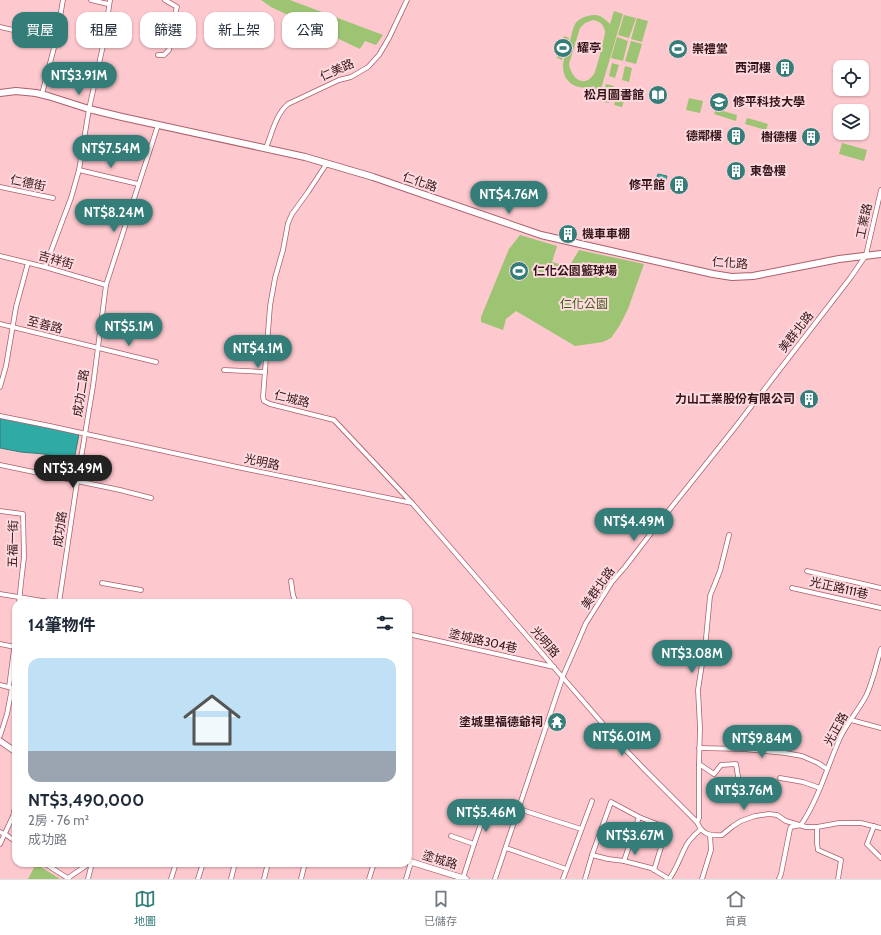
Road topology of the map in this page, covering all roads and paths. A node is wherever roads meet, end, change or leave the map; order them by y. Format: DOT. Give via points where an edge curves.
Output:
graph roads {
  1 [pos="63,0"];
  2 [pos="90,0"];
  3 [pos="165,0"];
  4 [pos="407,0"];
  5 [pos="109,2"];
  6 [pos="61,12"];
  7 [pos="0,27"];
  8 [pos="12,30"];
  9 [pos="54,48"];
  10 [pos="158,55"];
  11 [pos="0,93"];
  12 [pos="42,94"];
  13 [pos="89,109"];
  14 [pos="158,125"];
  15 [pos="266,148"];
  16 [pos="327,163"];
  17 [pos="79,170"];
  18 [pos="138,184"];
  19 [pos="0,187"];
  20 [pos="881,190"];
  21 [pos="53,198"];
  22 [pos="881,254"];
  23 [pos="0,256"];
  24 [pos="866,256"];
  25 [pos="28,263"];
  26 [pos="45,267"];
  27 [pos="106,285"];
  28 [pos="0,324"];
  29 [pos="13,327"];
  30 [pos="98,348"];
  31 [pos="156,362"];
  32 [pos="224,370"];
  33 [pos="265,372"];
  34 [pos="0,387"];
  35 [pos="0,416"];
  36 [pos="85,434"];
  37 [pos="0,465"];
  38 [pos="77,482"];
  39 [pos="150,498"];
  40 [pos="412,503"];
  41 [pos="0,511"];
  42 [pos="729,535"];
  43 [pos="807,571"];
  44 [pos="291,581"];
  45 [pos="102,582"];
  46 [pos="792,588"];
  47 [pos="881,588"];
  48 [pos="141,590"];
  49 [pos="0,594"];
  50 [pos="20,597"];
  51 [pos="32,599"];
  52 [pos="60,599"];
  53 [pos="294,599"];
  54 [pos="881,608"];
  55 [pos="412,635"];
  56 [pos="0,644"];
  57 [pos="12,647"];
  58 [pos="881,649"];
  59 [pos="554,668"];
  60 [pos="563,676"];
  61 [pos="0,685"];
  62 [pos="12,688"];
  63 [pos="851,720"];
  64 [pos="881,728"];
  65 [pos="0,736"];
  66 [pos="0,741"];
  67 [pos="699,748"];
  68 [pos="12,749"];
  69 [pos="699,764"];
  70 [pos="827,769"];
  71 [pos="780,778"];
  72 [pos="820,788"];
  73 [pos="740,795"];
  74 [pos="592,801"];
  75 [pos="519,809"];
  76 [pos="457,813"];
  77 [pos="639,817"];
  78 [pos="12,822"];
  79 [pos="697,822"];
  80 [pos="801,825"];
  81 [pos="874,826"];
  82 [pos="818,827"];
  83 [pos="881,828"];
  84 [pos="581,829"];
  85 [pos="700,830"];
  86 [pos="0,832"];
  87 [pos="5,834"];
  88 [pos="710,835"];
  89 [pos="451,836"];
  90 [pos="12,839"];
  91 [pos="0,844"];
  92 [pos="474,844"];
  93 [pos="506,848"];
  94 [pos="592,855"];
  95 [pos="881,858"];
  96 [pos="624,861"];
  97 [pos="412,863"];
  98 [pos="50,867"];
  99 [pos="85,867"];
  100 [pos="90,867"];
  101 [pos="175,867"];
  102 [pos="202,867"];
  103 [pos="234,867"];
  104 [pos="267,867"];
  105 [pos="304,867"];
  106 [pos="373,867"];
  107 [pos="408,867"];
  108 [pos="566,869"];
  109 [pos="654,870"];
  110 [pos="68,879"];
  111 [pos="88,879"];
  112 [pos="171,879"];
  113 [pos="198,879"];
  114 [pos="231,879"];
  115 [pos="264,879"];
  116 [pos="301,879"];
  117 [pos="369,879"];
  118 [pos="406,879"];
  119 [pos="465,879"];
  120 [pos="495,879"];
  121 [pos="563,879"];
  122 [pos="585,879"];
  123 [pos="669,879"];
  124 [pos="702,879"];
  125 [pos="779,879"];
  126 [pos="838,879"];
  1 -- 6 [label="street"];
  2 -- 5 [label="street"];
  3 -- 10 [label="street" via="177,7 169,50 164,55"];
  4 -- 15 [label="street, 仁美路" via="389,38 373,62 351,77 288,104 280,115"];
  5 -- 13 [label="street" via="104,41"];
  7 -- 8 [label="street"];
  9 -- 12 [label="street"];
  11 -- 12 [label="main road, 仁化路" via="24,91"];
  12 -- 13 [label="main road, 仁化路"];
  13 -- 14 [label="main road, 仁化路"];
  13 -- 17 [label="street"];
  14 -- 15 [label="main road, 仁化路"];
  14 -- 18 [label="street, 成功二路"];
  15 -- 16 [label="main road, 仁化路"];
  16 -- 24 [label="main road, 仁化路" via="541,235 713,274 753,276"];
  16 -- 33 [label="street, 仁城路" via="288,223 270,306"];
  17 -- 18 [label="street"];
  17 -- 26 [label="street"];
  18 -- 27 [label="street, 成功二路"];
  19 -- 21 [label="street, 仁德街"];
  20 -- 24 [label="street, 工業路"];
  22 -- 24 [label="main road, 仁化路"];
  23 -- 25 [label="street, 吉祥街"];
  24 -- 60 [label="street, 美群北路" via="733,430 612,582 586,623"];
  25 -- 26 [label="street, 吉祥街"];
  25 -- 29 [label="street"];
  26 -- 27 [label="street, 吉祥街"];
  27 -- 30 [label="street, 成功二路"];
  28 -- 29 [label="street, 至善路"];
  29 -- 30 [label="street, 至善路"];
  29 -- 34 [label="street"];
  30 -- 31 [label="street, 至善路"];
  30 -- 36 [label="street, 成功二路"];
  32 -- 33 [label="street"];
  33 -- 40 [label="street, 仁城路" via="264,401 334,420"];
  35 -- 36 [label="street, 光明路"];
  36 -- 38 [label="street, 成功路"];
  36 -- 40 [label="street, 光明路"];
  37 -- 38 [label="street"];
  38 -- 39 [label="street"];
  38 -- 52 [label="street, 成功路"];
  40 -- 59 [label="street, 光明路"];
  41 -- 50 [label="street, 五福一街" via="23,514 24,557"];
  42 -- 67 [label="street" via="720,571 710,596 698,690"];
  43 -- 47 [label="street, 光正路111巷"];
  44 -- 53 [label="street"];
  45 -- 48 [label="street"];
  46 -- 54 [label="street, 光正路111巷"];
  49 -- 50 [label="street"];
  50 -- 51 [label="street"];
  55 -- 59 [label="street, 塗城路304巷"];
  56 -- 57 [label="street"];
  58 -- 63 [label="street, 光正路" via="868,691"];
  59 -- 60 [label="street, 光明路"];
  60 -- 75 [label="street, 美群北路"];
  60 -- 79 [label="street, 光明路" via="631,755"];
  61 -- 62 [label="street"];
  62 -- 65 [label="street"];
  63 -- 64 [label="street"];
  63 -- 70 [label="street, 光正路" via="842,733"];
  66 -- 68 [label="street"];
  67 -- 69 [label="street"];
  67 -- 70 [label="street" via="785,753 802,756"];
  69 -- 73 [label="street" via="714,774 721,765 736,764"];
  69 -- 79 [label="street"];
  70 -- 72 [label="street, 光正路"];
  71 -- 72 [label="street"];
  72 -- 80 [label="street, 光正路"];
  74 -- 84 [label="street"];
  75 -- 84 [label="street"];
  75 -- 93 [label="street, 美群北路"];
  76 -- 92 [label="street" via="482,820"];
  77 -- 94 [label="street" via="611,802"];
  77 -- 96 [label="street"];
  77 -- 109 [label="street" via="667,828"];
  78 -- 87 [label="street"];
  79 -- 85 [label="street"];
  80 -- 82 [label="street"];
  80 -- 88 [label="street" via="786,821 777,815 755,816 741,821 722,835"];
  80 -- 125 [label="street, 光正路" via="790,829"];
  81 -- 82 [label="street" via="839,823"];
  81 -- 83 [label="street"];
  81 -- 95 [label="street" via="866,844"];
  82 -- 126 [label="street" via="818,850 842,860"];
  84 -- 108 [label="street"];
  85 -- 88 [label="street"];
  85 -- 123 [label="street" via="684,848"];
  86 -- 87 [label="street"];
  87 -- 90 [label="street"];
  87 -- 91 [label="street"];
  88 -- 124 [label="street" via="711,850"];
  89 -- 92 [label="street"];
  92 -- 119 [label="street"];
  93 -- 108 [label="street"];
  93 -- 120 [label="street, 美群北路"];
  94 -- 96 [label="street"];
  94 -- 122 [label="street"];
  96 -- 109 [label="street"];
  97 -- 119 [label="street, 塗城路"];
  98 -- 110 [label="street"];
  99 -- 110 [label="street"];
  100 -- 111 [label="street"];
  101 -- 112 [label="street"];
  102 -- 113 [label="street"];
  103 -- 114 [label="street"];
  104 -- 115 [label="street"];
  105 -- 116 [label="street"];
  106 -- 117 [label="street"];
  107 -- 118 [label="street"];
  108 -- 121 [label="street"];
  109 -- 123 [label="street"];
}
